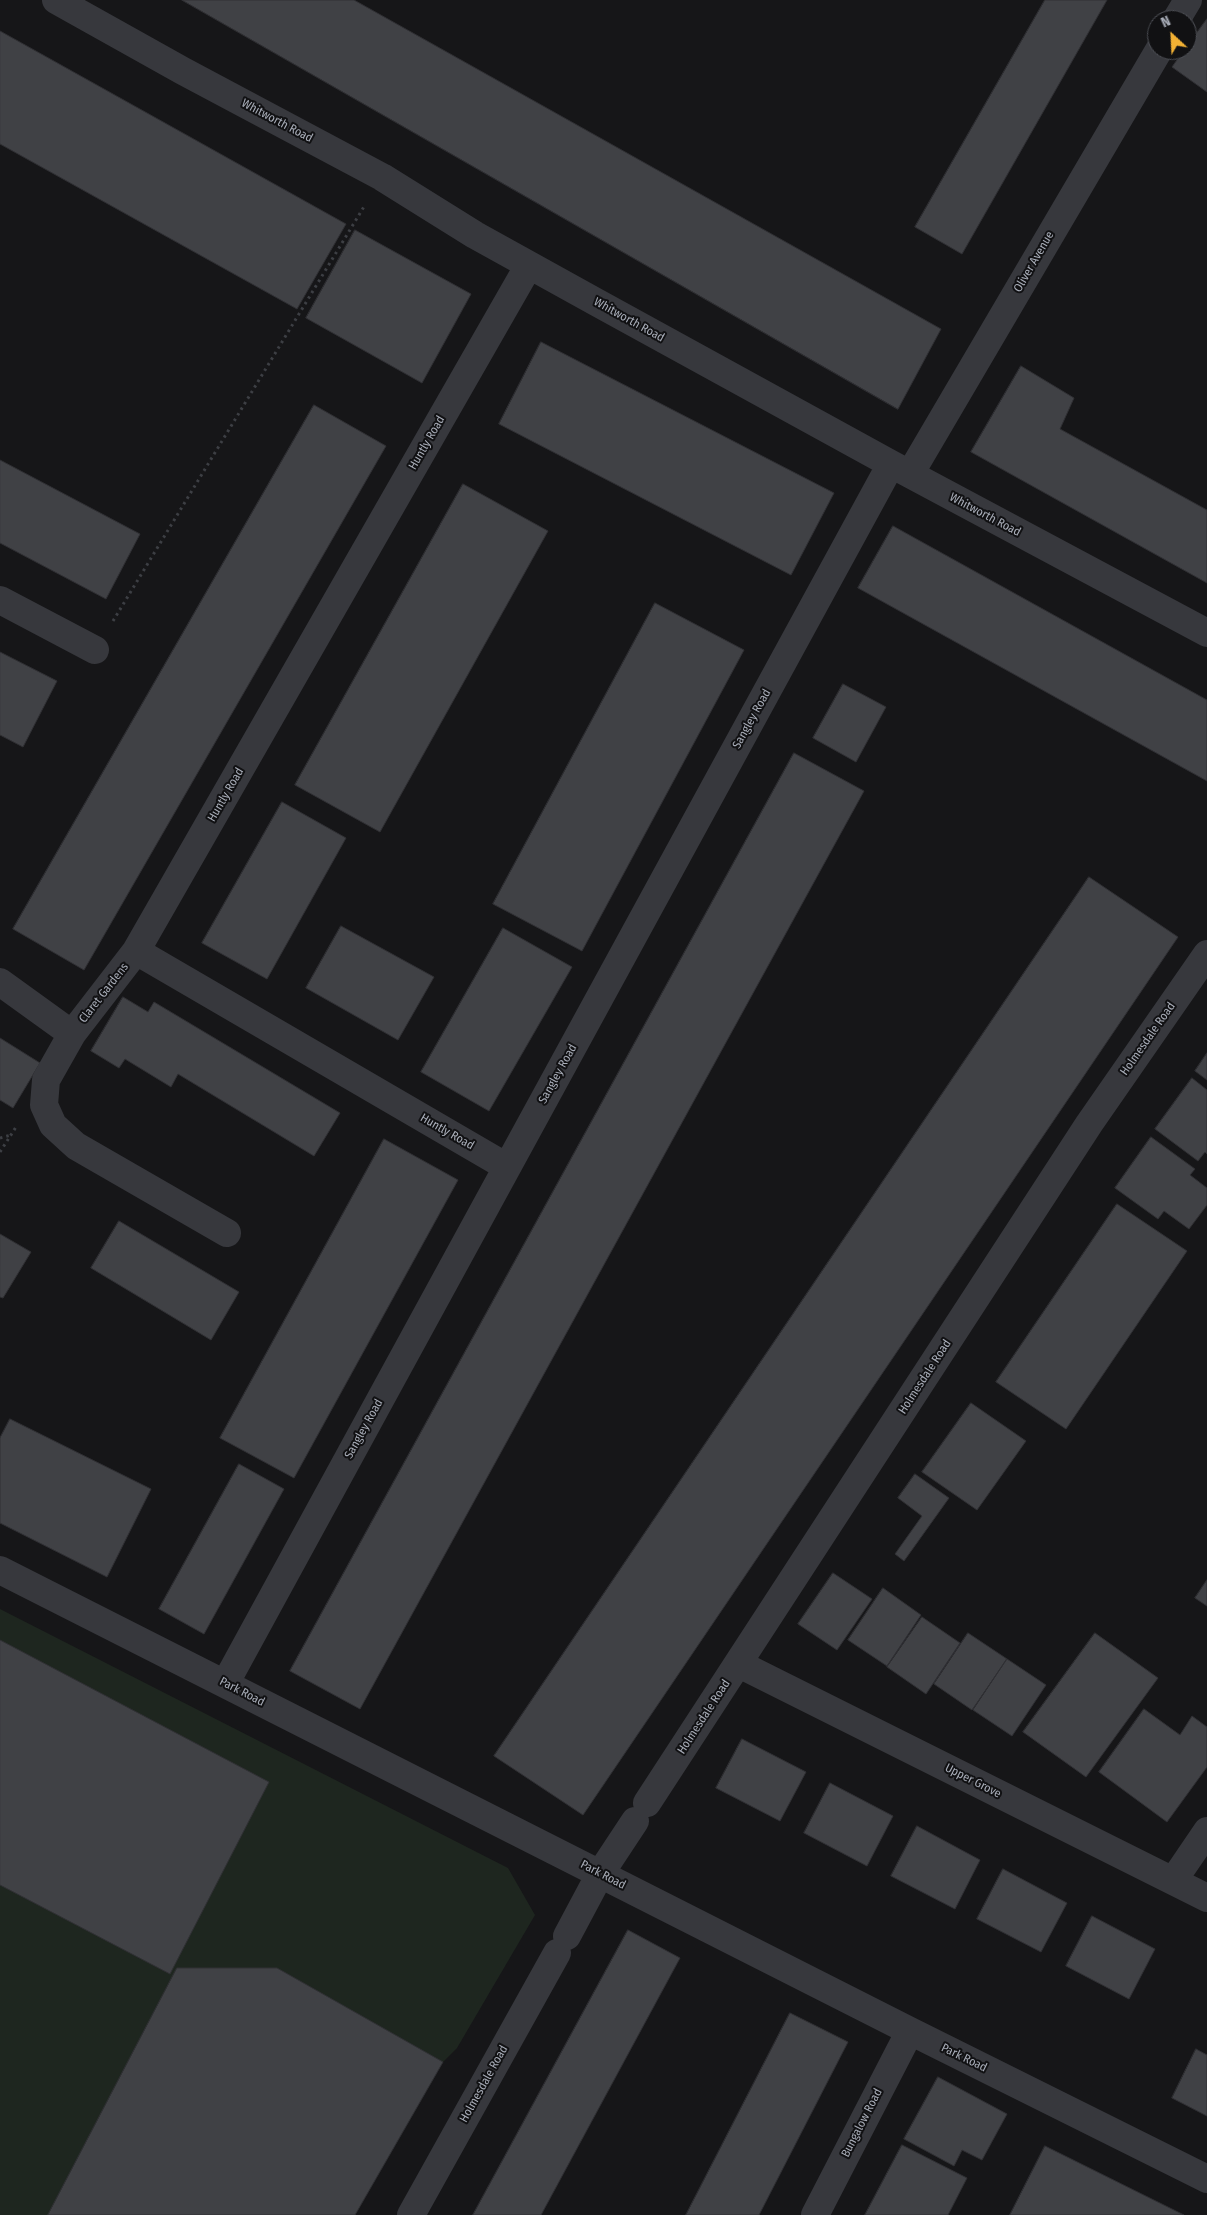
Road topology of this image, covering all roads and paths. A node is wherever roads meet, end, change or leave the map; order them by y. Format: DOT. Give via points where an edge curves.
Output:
graph roads {
  1 [pos="56,0"];
  2 [pos="1153,60"];
  3 [pos="382,177"];
  4 [pos="529,265"];
  5 [pos="900,469"];
  6 [pos="0,600"];
  7 [pos="1207,633"];
  8 [pos="95,650"];
  9 [pos="136,952"];
  10 [pos="1207,954"];
  11 [pos="0,982"];
  12 [pos="72,1034"];
  13 [pos="11,1135"];
  14 [pos="0,1138"];
  15 [pos="507,1167"];
  16 [pos="227,1233"];
  17 [pos="0,1570"];
  18 [pos="739,1664"];
  19 [pos="225,1684"];
  20 [pos="1207,1831"];
  21 [pos="600,1874"];
  22 [pos="1173,1881"];
  23 [pos="1207,1898"];
  24 [pos="910,2031"];
  25 [pos="1207,2179"];
  26 [pos="411,2215"];
  27 [pos="815,2215"];
  1 -- 3 [label="street, Whitworth Road" via="183,72"];
  2 -- 5 [label="street, Oliver Avenue"];
  3 -- 4 [label="street, Whitworth Road"];
  3 -- 8 [label="path"];
  4 -- 5 [label="street, Whitworth Road"];
  4 -- 9 [label="street, Huntly Road"];
  5 -- 7 [label="street, Whitworth Road"];
  5 -- 15 [label="street, Sangley Road"];
  6 -- 8 [label="street"];
  9 -- 12 [label="street, Claret Gardens"];
  9 -- 15 [label="street, Huntly Road"];
  10 -- 18 [label="street, Holmesdale Road" via="1089,1124"];
  11 -- 12 [label="street, Claret Gardens"];
  12 -- 16 [label="street" via="46,1080 44,1105 53,1125 76,1146"];
  13 -- 14 [label="path"];
  15 -- 19 [label="street, Sangley Road"];
  17 -- 19 [label="street, Park Road"];
  18 -- 21 [label="street, Holmesdale Road"];
  18 -- 22 [label="street, Upper Grove"];
  19 -- 21 [label="street, Park Road"];
  20 -- 22 [label="street"];
  21 -- 24 [label="street, Park Road"];
  21 -- 26 [label="street, Holmesdale Road"];
  22 -- 23 [label="street, Upper Grove"];
  24 -- 25 [label="street, Park Road"];
  24 -- 27 [label="street, Bungalow Road"];
}
